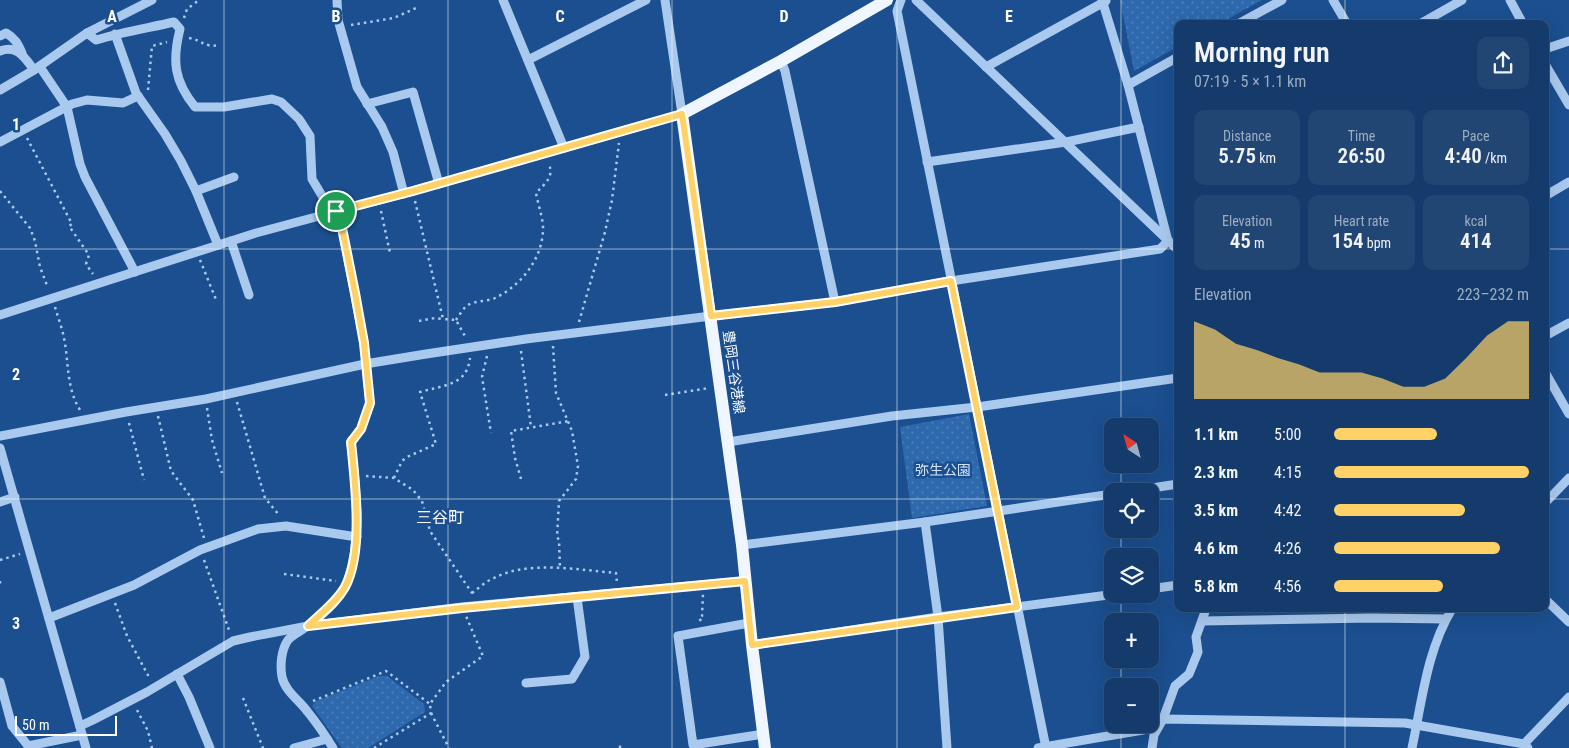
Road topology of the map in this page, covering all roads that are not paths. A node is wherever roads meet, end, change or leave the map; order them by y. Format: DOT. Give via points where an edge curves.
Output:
graph roads {
  1 [pos="152,0"];
  2 [pos="337,0"];
  3 [pos="503,0"];
  4 [pos="646,0"];
  5 [pos="665,0"];
  6 [pos="887,0"];
  7 [pos="901,0"];
  8 [pos="916,0"];
  9 [pos="1282,0"];
  10 [pos="1333,0"];
  11 [pos="1462,0"];
  12 [pos="1510,0"];
  13 [pos="1104,1"];
  14 [pos="1245,20"];
  15 [pos="1345,20"];
  16 [pos="1427,20"];
  17 [pos="1521,20"];
  18 [pos="86,33"];
  19 [pos="115,34"];
  20 [pos="0,36"];
  21 [pos="1569,41"];
  22 [pos="1549,48"];
  23 [pos="0,52"];
  24 [pos="22,54"];
  25 [pos="1174,59"];
  26 [pos="528,60"];
  27 [pos="781,61"];
  28 [pos="986,67"];
  29 [pos="37,68"];
  30 [pos="1549,71"];
  31 [pos="1128,84"];
  32 [pos="0,90"];
  33 [pos="138,96"];
  34 [pos="367,104"];
  35 [pos="1569,105"];
  36 [pos="67,107"];
  37 [pos="682,114"];
  38 [pos="1139,127"];
  39 [pos="0,142"];
  40 [pos="1066,142"];
  41 [pos="564,148"];
  42 [pos="927,162"];
  43 [pos="234,178"];
  44 [pos="1569,182"];
  45 [pos="440,184"];
  46 [pos="196,191"];
  47 [pos="404,194"];
  48 [pos="1549,194"];
  49 [pos="336,211"];
  50 [pos="230,241"];
  51 [pos="1168,241"];
  52 [pos="218,245"];
  53 [pos="1174,246"];
  54 [pos="135,272"];
  55 [pos="951,281"];
  56 [pos="249,295"];
  57 [pos="835,302"];
  58 [pos="0,315"];
  59 [pos="711,316"];
  60 [pos="1569,323"];
  61 [pos="1549,334"];
  62 [pos="365,364"];
  63 [pos="1174,379"];
  64 [pos="1549,379"];
  65 [pos="976,407"];
  66 [pos="1569,414"];
  67 [pos="0,436"];
  68 [pos="728,442"];
  69 [pos="0,448"];
  70 [pos="1569,478"];
  71 [pos="1174,485"];
  72 [pos="1159,487"];
  73 [pos="1104,495"];
  74 [pos="15,497"];
  75 [pos="1549,499"];
  76 [pos="0,502"];
  77 [pos="998,511"];
  78 [pos="925,522"];
  79 [pos="357,537"];
  80 [pos="742,545"];
  81 [pos="745,581"];
  82 [pos="1174,586"];
  83 [pos="1159,588"];
  84 [pos="1104,596"];
  85 [pos="576,597"];
  86 [pos="1549,603"];
  87 [pos="1017,607"];
  88 [pos="1205,612"];
  89 [pos="1368,612"];
  90 [pos="1450,612"];
  91 [pos="49,618"];
  92 [pos="938,618"];
  93 [pos="1371,618"];
  94 [pos="1446,619"];
  95 [pos="1203,621"];
  96 [pos="1569,622"];
  97 [pos="750,623"];
  98 [pos="308,626"];
  99 [pos="752,645"];
  100 [pos="177,674"];
  101 [pos="0,682"];
  102 [pos="526,683"];
  103 [pos="1569,697"];
  104 [pos="1163,719"];
  105 [pos="1417,725"];
  106 [pos="81,730"];
  107 [pos="764,734"];
  108 [pos="327,739"];
  109 [pos="1526,746"];
  110 [pos="29,747"];
  111 [pos="86,748"];
  112 [pos="210,748"];
  113 [pos="294,748"];
  114 [pos="333,748"];
  115 [pos="765,748"];
  116 [pos="947,748"];
  117 [pos="1043,748"];
  118 [pos="1152,748"];
  119 [pos="1412,748"];
  1 -- 18 [label="street"];
  2 -- 34 [label="street" via="339,27 357,87"];
  3 -- 26 [label="street"];
  4 -- 26 [label="street"];
  5 -- 37 [label="street"];
  6 -- 27 [label="main road"];
  7 -- 42 [label="street" via="898,11"];
  8 -- 28 [label="street"];
  9 -- 14 [label="street"];
  10 -- 15 [label="street"];
  11 -- 16 [label="street"];
  12 -- 17 [label="street"];
  13 -- 28 [label="street"];
  13 -- 31 [label="street"];
  18 -- 19 [label="street" via="96,40"];
  18 -- 29 [label="street"];
  19 -- 33 [label="street"];
  19 -- 49 [label="street" via="174,22 180,29 178,80 195,107 224,107 272,98 281,102 299,119 310,136 312,179 324,200"];
  20 -- 24 [label="street" via="6,33 16,40"];
  21 -- 22 [label="street"];
  23 -- 24 [label="street" via="14,49"];
  24 -- 29 [label="street"];
  25 -- 31 [label="street"];
  26 -- 41 [label="street"];
  27 -- 37 [label="main road"];
  27 -- 57 [label="street"];
  28 -- 40 [label="street"];
  29 -- 32 [label="street"];
  29 -- 36 [label="street"];
  30 -- 35 [label="street"];
  31 -- 38 [label="street"];
  33 -- 36 [label="street" via="123,103 87,100"];
  33 -- 46 [label="street" via="165,134"];
  34 -- 45 [label="street" via="413,92"];
  34 -- 47 [label="street" via="393,152"];
  36 -- 39 [label="street"];
  36 -- 54 [label="street" via="80,164"];
  37 -- 41 [label="street"];
  37 -- 59 [label="main road, 豊岡三谷港線"];
  38 -- 40 [label="street"];
  38 -- 51 [label="street"];
  40 -- 42 [label="street"];
  40 -- 51 [label="street"];
  41 -- 45 [label="street"];
  42 -- 55 [label="street"];
  43 -- 46 [label="street"];
  44 -- 48 [label="street"];
  45 -- 47 [label="street"];
  46 -- 52 [label="street"];
  47 -- 49 [label="street"];
  49 -- 50 [label="street"];
  49 -- 62 [label="street" via="355,293"];
  50 -- 52 [label="street"];
  50 -- 56 [label="street"];
  51 -- 53 [label="street"];
  51 -- 55 [label="street" via="1160,249"];
  52 -- 54 [label="street"];
  54 -- 58 [label="street"];
  55 -- 57 [label="street"];
  55 -- 65 [label="street"];
  57 -- 59 [label="street"];
  59 -- 62 [label="street" via="490,344"];
  59 -- 68 [label="main road, 豊岡三谷港線"];
  60 -- 61 [label="street"];
  62 -- 67 [label="street" via="234,394"];
  62 -- 79 [label="street" via="370,403 361,429 351,442"];
  63 -- 65 [label="street"];
  64 -- 66 [label="street"];
  65 -- 68 [label="street" via="892,416"];
  65 -- 77 [label="street"];
  68 -- 80 [label="main road, 豊岡三谷港線"];
  69 -- 74 [label="street"];
  70 -- 75 [label="street"];
  71 -- 72 [label="street"];
  73 -- 77 [label="street"];
  74 -- 76 [label="street"];
  74 -- 91 [label="street"];
  77 -- 78 [label="street"];
  77 -- 87 [label="street"];
  78 -- 80 [label="street"];
  78 -- 92 [label="street"];
  79 -- 91 [label="street" via="286,526 258,529 204,548 150,578"];
  79 -- 98 [label="street" via="347,582 337,599"];
  80 -- 81 [label="main road, 豊岡三谷港線"];
  81 -- 85 [label="street"];
  81 -- 97 [label="main road, 豊岡三谷港線"];
  82 -- 83 [label="street"];
  84 -- 87 [label="street"];
  85 -- 98 [label="street"];
  85 -- 102 [label="street" via="585,657 572,679"];
  86 -- 96 [label="street"];
  87 -- 92 [label="street"];
  87 -- 117 [label="street"];
  88 -- 95 [label="street"];
  89 -- 93 [label="street"];
  90 -- 94 [label="street"];
  91 -- 106 [label="street"];
  92 -- 99 [label="street"];
  92 -- 116 [label="street"];
  93 -- 94 [label="street"];
  93 -- 95 [label="street"];
  94 -- 105 [label="street" via="1433,649"];
  95 -- 104 [label="street" via="1196,637 1198,652 1189,674 1175,686"];
  97 -- 99 [label="main road, 豊岡三谷港線"];
  97 -- 107 [label="street" via="678,636 693,744"];
  98 -- 100 [label="street" via="233,641"];
  98 -- 108 [label="street" via="288,640 282,659 282,678"];
  99 -- 107 [label="main road, 豊岡三谷港線"];
  100 -- 106 [label="street" via="93,720"];
  100 -- 112 [label="street"];
  101 -- 110 [label="street" via="12,726"];
  103 -- 109 [label="street"];
  104 -- 105 [label="street"];
  104 -- 117 [label="street" via="1143,730"];
  104 -- 118 [label="street"];
  105 -- 109 [label="street"];
  105 -- 119 [label="street"];
  106 -- 110 [label="street"];
  106 -- 111 [label="street"];
  107 -- 115 [label="main road, 豊岡三谷港線"];
  108 -- 113 [label="street"];
  108 -- 114 [label="street"];
}
